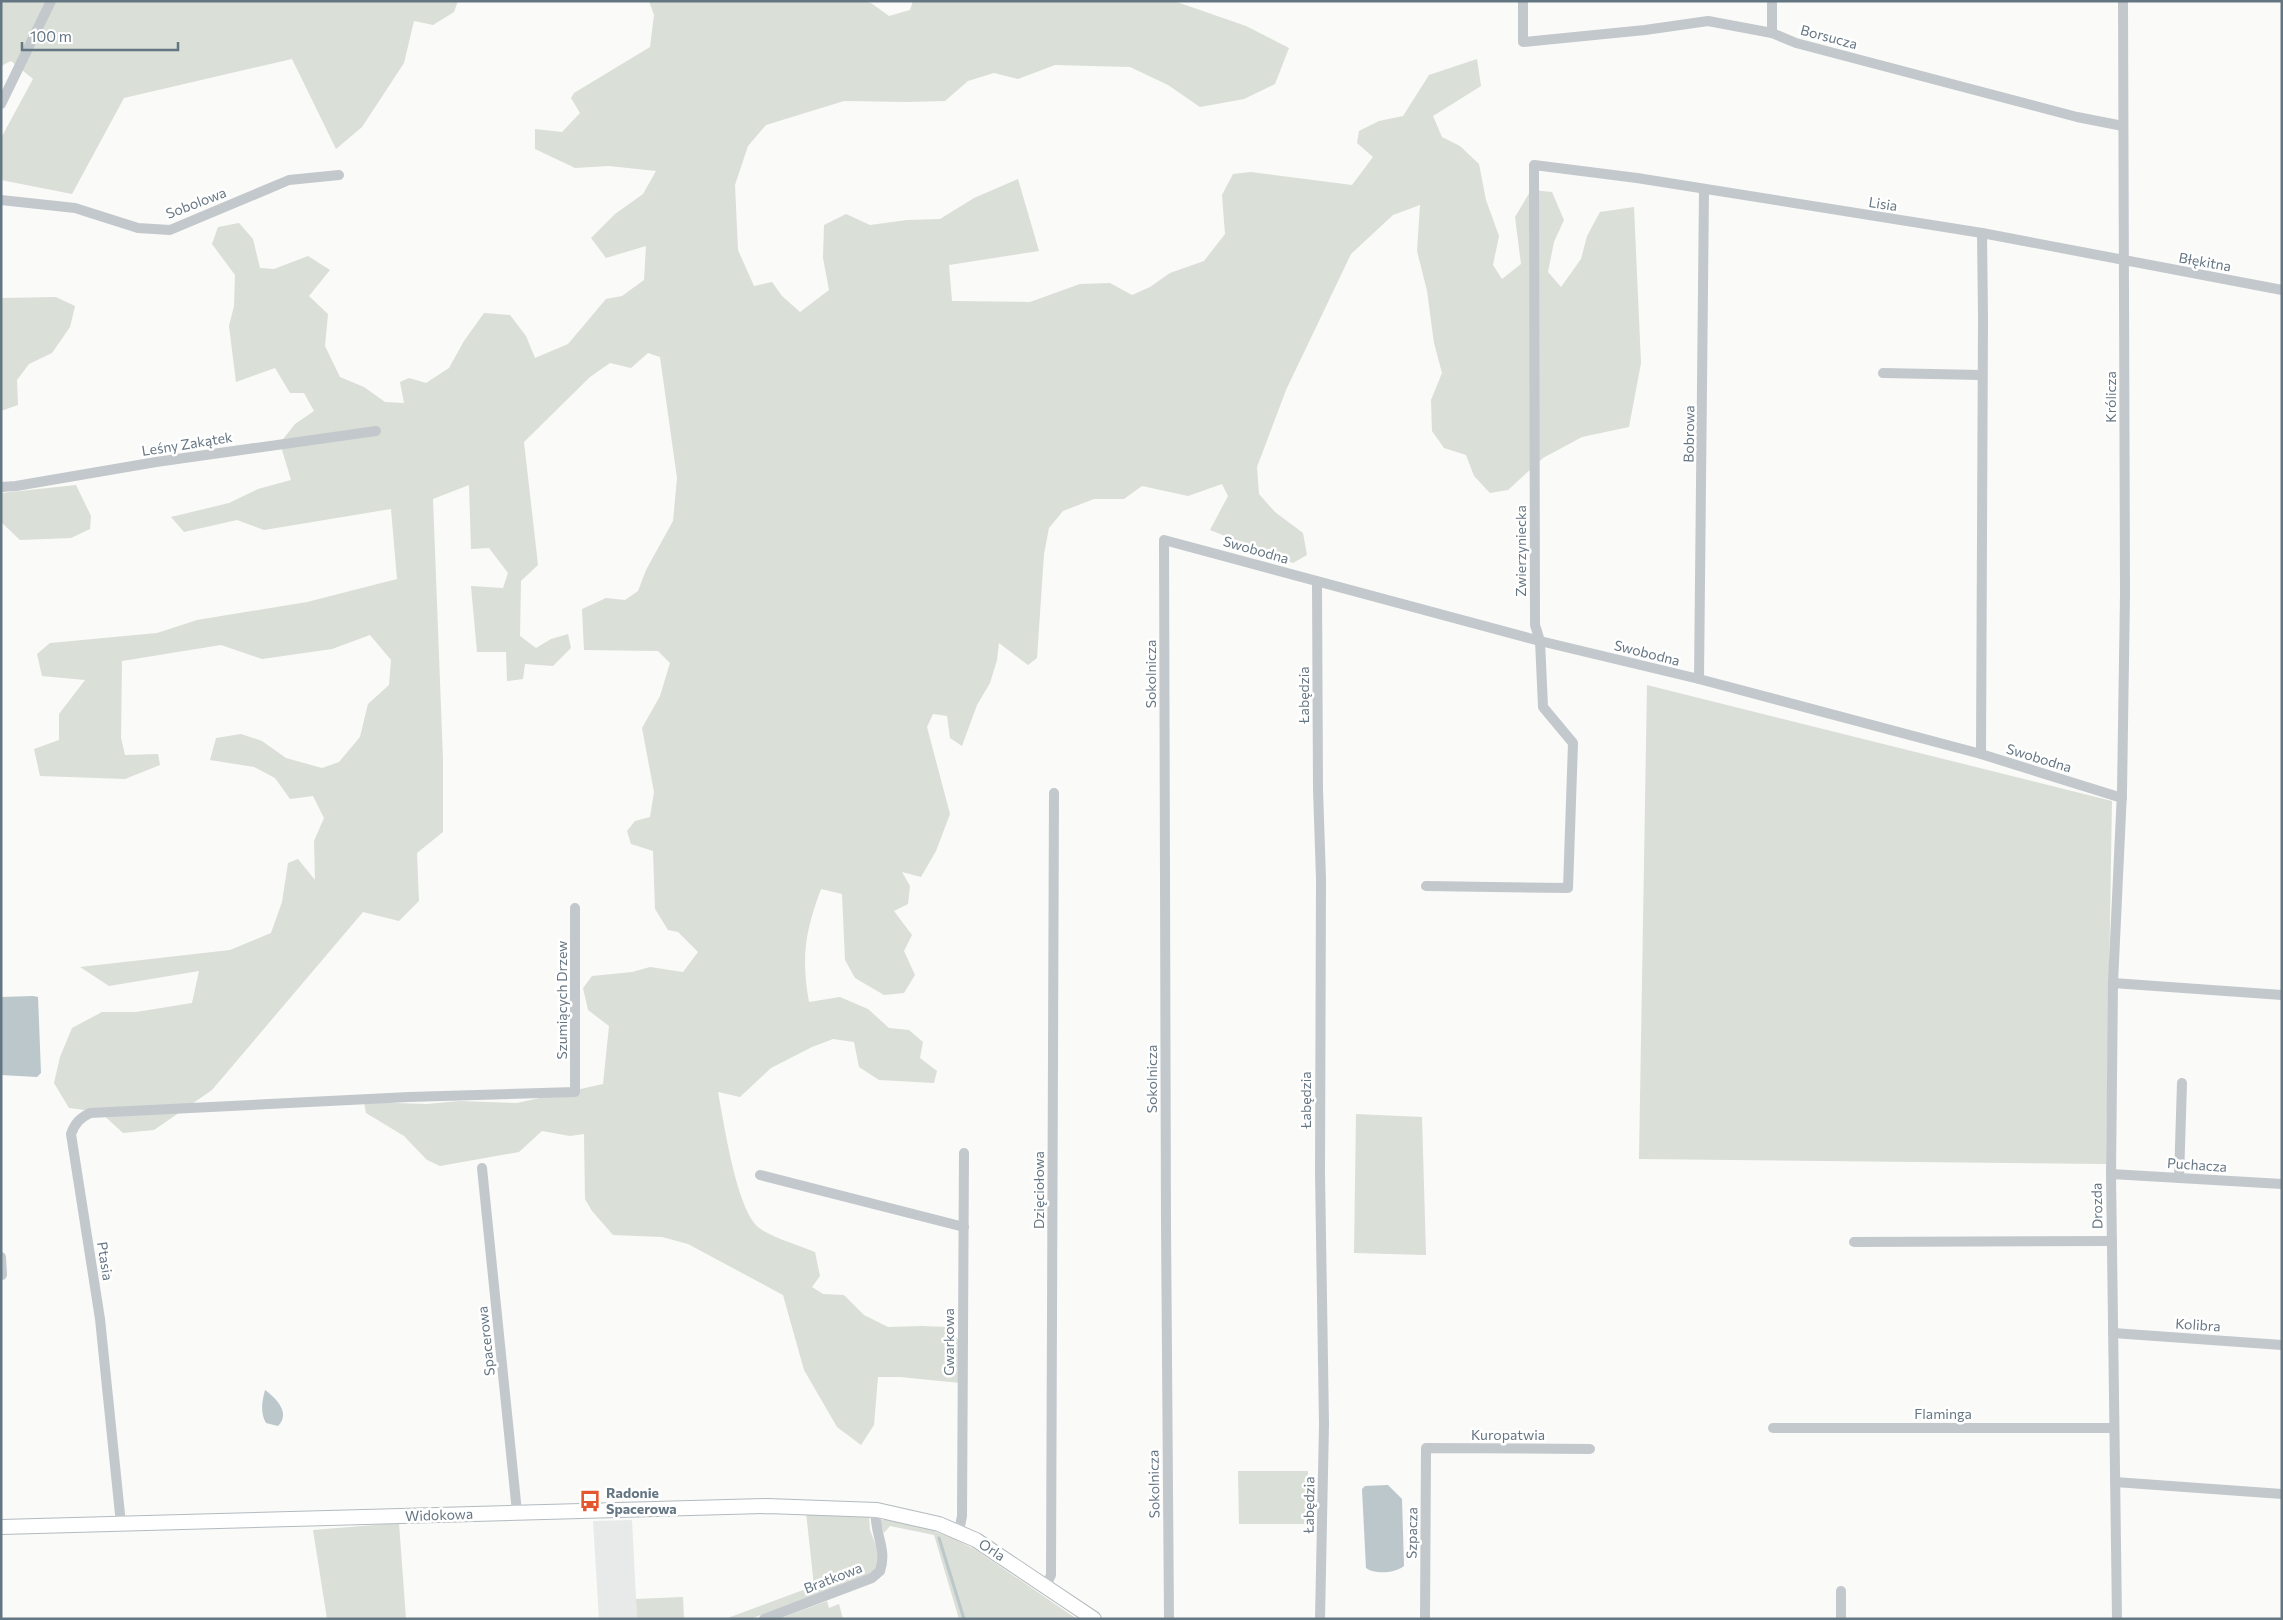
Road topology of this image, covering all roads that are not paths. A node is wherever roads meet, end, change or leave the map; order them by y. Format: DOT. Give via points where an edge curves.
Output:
graph roads {
  1 [pos="51,1"];
  2 [pos="1523,1"];
  3 [pos="1772,1"];
  4 [pos="2123,1"];
  5 [pos="1772,33"];
  6 [pos="1,104"];
  7 [pos="2123,126"];
  8 [pos="339,175"];
  9 [pos="1638,178"];
  10 [pos="1704,190"];
  11 [pos="1,200"];
  12 [pos="1982,233"];
  13 [pos="2124,261"];
  14 [pos="2282,290"];
  15 [pos="1883,373"];
  16 [pos="1981,374"];
  17 [pos="376,430"];
  18 [pos="1,487"];
  19 [pos="1164,540"];
  20 [pos="1317,582"];
  21 [pos="1540,641"];
  22 [pos="1699,680"];
  23 [pos="1981,754"];
  24 [pos="1054,793"];
  25 [pos="2122,795"];
  26 [pos="1426,886"];
  27 [pos="575,908"];
  28 [pos="2113,983"];
  29 [pos="2282,995"];
  30 [pos="2182,1083"];
  31 [pos="575,1092"];
  32 [pos="964,1153"];
  33 [pos="482,1168"];
  34 [pos="2111,1174"];
  35 [pos="760,1175"];
  36 [pos="2179,1178"];
  37 [pos="2282,1184"];
  38 [pos="964,1227"];
  39 [pos="1854,1242"];
  40 [pos="2112,1242"];
  41 [pos="1,1257"];
  42 [pos="2,1275"];
  43 [pos="2113,1333"];
  44 [pos="2282,1345"];
  45 [pos="1773,1428"];
  46 [pos="2114,1428"];
  47 [pos="1426,1448"];
  48 [pos="1590,1449"];
  49 [pos="2116,1482"];
  50 [pos="2282,1494"];
  51 [pos="877,1510"];
  52 [pos="517,1512"];
  53 [pos="121,1524"];
  54 [pos="1,1527"];
  55 [pos="959,1531"];
  56 [pos="1046,1586"];
  57 [pos="1841,1591"];
  58 [pos="764,1619"];
  59 [pos="1094,1619"];
  60 [pos="1169,1619"];
  61 [pos="1320,1619"];
  62 [pos="1425,1619"];
  63 [pos="1841,1619"];
  64 [pos="2117,1619"];
  1 -- 6 [label="street"];
  2 -- 5 [label="street, Borsucza" via="1523,42 1708,21"];
  3 -- 5 [label="street"];
  4 -- 7 [label="street, Królicza"];
  5 -- 7 [label="street, Borsucza" via="1796,43 2011,100"];
  7 -- 13 [label="street, Królicza"];
  8 -- 11 [label="street, Sobolowa" via="289,180 170,230 138,228 75,208"];
  9 -- 10 [label="street, Lisia"];
  9 -- 21 [label="street, Zwierzyniecka" via="1534,165 1535,625"];
  10 -- 12 [label="street, Lisia"];
  10 -- 22 [label="street, Bobrowa"];
  12 -- 13 [label="street, Lisia"];
  12 -- 16 [label="street"];
  13 -- 14 [label="street, Błękitna"];
  13 -- 25 [label="street, Królicza"];
  15 -- 16 [label="street"];
  16 -- 23 [label="street"];
  17 -- 18 [label="street, Leśny Zakątek"];
  19 -- 20 [label="street, Swobodna"];
  19 -- 60 [label="street, Sokolnicza"];
  20 -- 21 [label="street, Swobodna"];
  20 -- 61 [label="street, Łabędzia" via="1324,1424"];
  21 -- 22 [label="street, Swobodna"];
  21 -- 26 [label="street, Zwierzyniecka" via="1543,707 1573,742 1568,888"];
  22 -- 23 [label="street, Swobodna"];
  23 -- 25 [label="street, Swobodna"];
  24 -- 56 [label="street, Dzięciołowa" via="1051,1575"];
  25 -- 28 [label="street, Drozda"];
  27 -- 31 [label="street, Szumiących Drzew"];
  28 -- 29 [label="street"];
  28 -- 34 [label="street, Drozda"];
  30 -- 36 [label="street"];
  31 -- 53 [label="street, Ptasia" via="90,1113 80,1118 71,1134 100,1319"];
  32 -- 38 [label="street, Gwarkowa"];
  33 -- 52 [label="street, Spacerowa"];
  34 -- 36 [label="street, Puchacza"];
  34 -- 40 [label="street, Drozda"];
  35 -- 38 [label="street"];
  36 -- 37 [label="street, Puchacza"];
  38 -- 55 [label="street, Gwarkowa" via="962,1516"];
  39 -- 40 [label="street"];
  40 -- 43 [label="street, Drozda"];
  41 -- 42 [label="street"];
  43 -- 44 [label="street, Kolibra"];
  43 -- 46 [label="street, Drozda"];
  45 -- 46 [label="street, Flaminga"];
  46 -- 49 [label="street, Drozda"];
  47 -- 48 [label="street, Kuropatwia"];
  47 -- 62 [label="street, Szpacza"];
  49 -- 50 [label="street"];
  49 -- 64 [label="street, Drozda"];
  51 -- 52 [label="street, Widokowa" via="767,1506"];
  51 -- 55 [label="street, Orla" via="919,1518"];
  51 -- 58 [label="street, Bratkowa" via="874,1522 883,1552 880,1571 872,1578"];
  52 -- 53 [label="street, Widokowa"];
  53 -- 54 [label="street, Widokowa"];
  55 -- 56 [label="street, Orla"];
  56 -- 59 [label="street, Orla"];
  57 -- 63 [label="street"];
}
